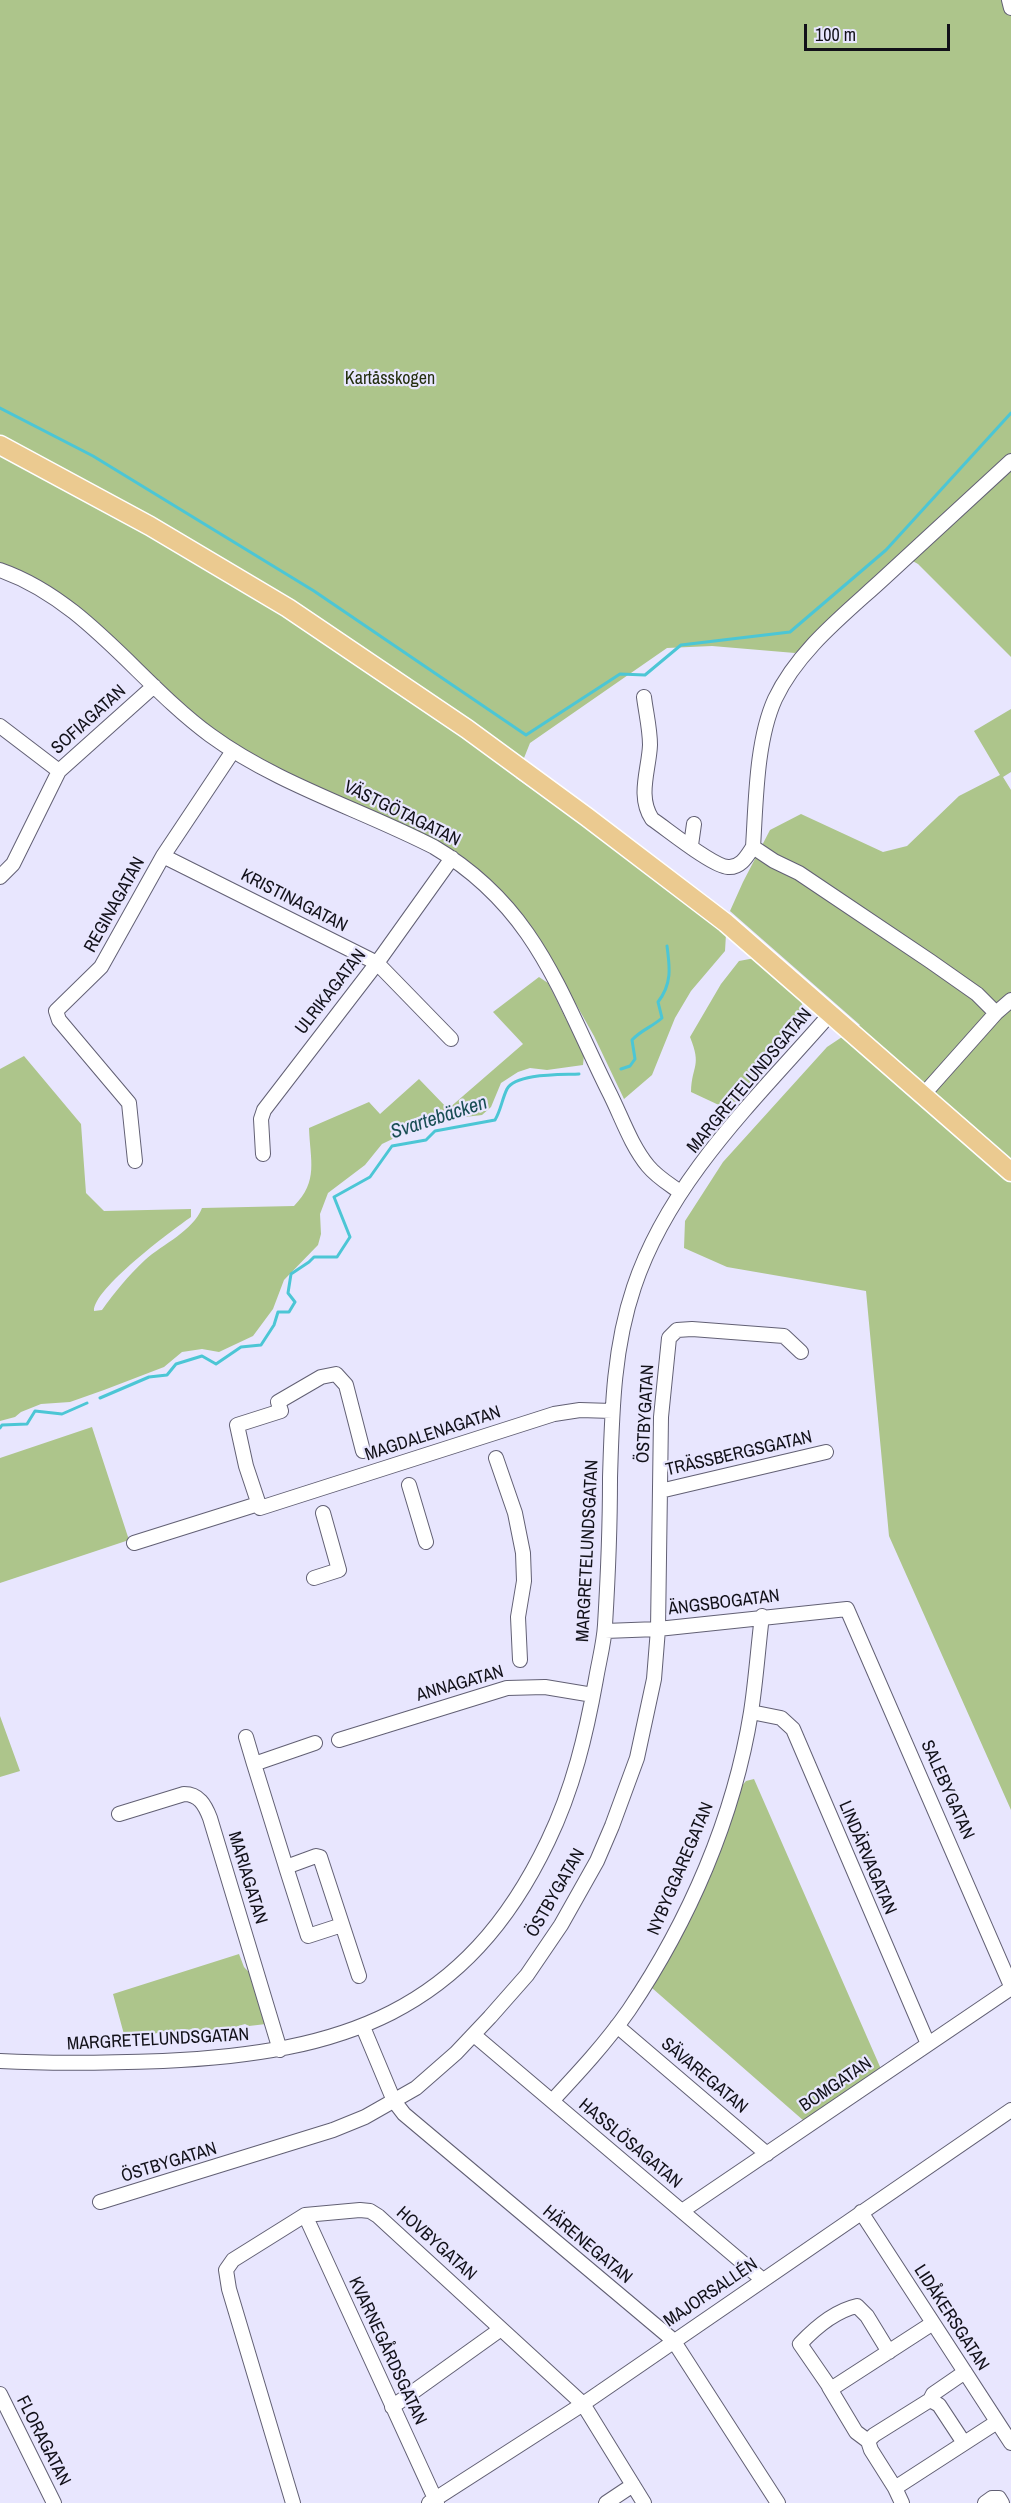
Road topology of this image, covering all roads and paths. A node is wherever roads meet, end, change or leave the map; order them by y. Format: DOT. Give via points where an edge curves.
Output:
graph roads {
  1 [pos="1009,0"];
  2 [pos="1011,8"];
  3 [pos="0,445"];
  4 [pos="1011,461"];
  5 [pos="0,570"];
  6 [pos="154,686"];
  7 [pos="644,697"];
  8 [pos="0,726"];
  9 [pos="233,751"];
  10 [pos="59,771"];
  11 [pos="694,824"];
  12 [pos="691,845"];
  13 [pos="753,847"];
  14 [pos="163,856"];
  15 [pos="452,858"];
  16 [pos="0,877"];
  17 [pos="377,963"];
  18 [pos="1011,1000"];
  19 [pos="831,1012"];
  20 [pos="996,1013"];
  21 [pos="452,1039"];
  22 [pos="923,1095"];
  23 [pos="263,1154"];
  24 [pos="135,1161"];
  25 [pos="1011,1172"];
  26 [pos="680,1192"];
  27 [pos="801,1352"];
  28 [pos="612,1412"];
  29 [pos="363,1451"];
  30 [pos="826,1452"];
  31 [pos="496,1458"];
  32 [pos="409,1485"];
  33 [pos="660,1491"];
  34 [pos="263,1505"];
  35 [pos="322,1513"];
  36 [pos="426,1542"];
  37 [pos="134,1543"];
  38 [pos="314,1578"];
  39 [pos="847,1609"];
  40 [pos="762,1616"];
  41 [pos="658,1629"];
  42 [pos="605,1631"];
  43 [pos="520,1660"];
  44 [pos="593,1695"];
  45 [pos="751,1712"];
  46 [pos="246,1737"];
  47 [pos="339,1740"];
  48 [pos="315,1743"];
  49 [pos="254,1764"];
  50 [pos="119,1814"];
  51 [pos="286,1867"];
  52 [pos="342,1924"];
  53 [pos="358,1976"];
  54 [pos="1011,1987"];
  55 [pos="617,2026"];
  56 [pos="363,2027"];
  57 [pos="474,2035"];
  58 [pos="928,2044"];
  59 [pos="280,2050"];
  60 [pos="0,2061"];
  61 [pos="394,2101"];
  62 [pos="552,2101"];
  63 [pos="1011,2110"];
  64 [pos="767,2154"];
  65 [pos="100,2202"];
  66 [pos="682,2211"];
  67 [pos="861,2212"];
  68 [pos="304,2215"];
  69 [pos="763,2280"];
  70 [pos="933,2323"];
  71 [pos="501,2329"];
  72 [pos="673,2340"];
  73 [pos="889,2352"];
  74 [pos="965,2372"];
  75 [pos="829,2387"];
  76 [pos="0,2394"];
  77 [pos="930,2400"];
  78 [pos="583,2404"];
  79 [pos="392,2407"];
  80 [pos="997,2422"];
  81 [pos="868,2441"];
  82 [pos="964,2443"];
  83 [pos="1011,2443"];
  84 [pos="633,2485"];
  85 [pos="895,2488"];
  86 [pos="434,2502"];
  87 [pos="54,2503"];
  88 [pos="293,2503"];
  89 [pos="606,2503"];
  90 [pos="644,2503"];
  91 [pos="778,2503"];
  92 [pos="902,2503"];
  93 [pos="985,2503"];
  94 [pos="1002,2503"];
  1 -- 2 [label="street"];
  3 -- 19 [label="main road" via="150,526 288,608 392,677 726,923"];
  4 -- 13 [label="street" via="844,615 788,676 774,701 765,734 756,782"];
  5 -- 6 [label="street, VÄSTGÖTAGATAN" via="70,610"];
  6 -- 9 [label="street, VÄSTGÖTAGATAN"];
  6 -- 10 [label="street, SOFIAGATAN"];
  7 -- 12 [label="street" via="650,743 645,809 652,819"];
  8 -- 10 [label="street"];
  9 -- 14 [label="street, REGINAGATAN"];
  9 -- 15 [label="street, VÄSTGÖTAGATAN"];
  10 -- 16 [label="street, SOFIAGATAN" via="13,864"];
  11 -- 12 [label="street"];
  12 -- 13 [label="street" via="716,864 729,867 745,860"];
  13 -- 20 [label="street" via="864,916 977,994"];
  14 -- 17 [label="street, KRISTINAGATAN"];
  14 -- 24 [label="street, REGINAGATAN" via="101,967 56,1011 59,1020 129,1103"];
  15 -- 17 [label="street, ULRIKAGATAN"];
  15 -- 26 [label="street, VÄSTGÖTAGATAN" via="504,902 533,940 631,1138 649,1167"];
  17 -- 21 [label="street, KRISTINAGATAN"];
  17 -- 23 [label="street, ULRIKAGATAN" via="264,1110"];
  18 -- 20 [label="street"];
  19 -- 22 [label="main road"];
  19 -- 26 [label="street, MARGRETELUNDSGATAN"];
  20 -- 22 [label="street"];
  22 -- 25 [label="main road"];
  26 -- 28 [label="street, MARGRETELUNDSGATAN" via="656,1232 627,1309 616,1354"];
  27 -- 33 [label="street, ÖSTBYGATAN" via="784,1336 683,1329 673,1333 669,1338 661,1417"];
  28 -- 34 [label="street, MAGDALENAGATAN" via="580,1410 554,1414"];
  28 -- 42 [label="street, MARGRETELUNDSGATAN"];
  29 -- 34 [label="street" via="345,1385 336,1374 321,1377 278,1402 281,1411 237,1425 246,1466"];
  30 -- 33 [label="street, TRÄSSBERGSGATAN"];
  31 -- 43 [label="street" via="518,1523 523,1554 524,1581 518,1617"];
  32 -- 36 [label="street"];
  33 -- 41 [label="street, ÖSTBYGATAN"];
  34 -- 37 [label="street, MAGDALENAGATAN"];
  35 -- 38 [label="street" via="339,1570"];
  39 -- 40 [label="street, ÄNGSBOGATAN"];
  39 -- 54 [label="street, SALEBYGATAN"];
  40 -- 41 [label="street, ÄNGSBOGATAN"];
  40 -- 45 [label="street, NYBYGGAREGATAN"];
  41 -- 42 [label="street, ÄNGSBOGATAN"];
  41 -- 57 [label="street, ÖSTBYGATAN" via="654,1679 637,1758 597,1861 543,1952"];
  42 -- 44 [label="street, MARGRETELUNDSGATAN"];
  44 -- 47 [label="street, ANNAGATAN" via="545,1687 507,1688"];
  44 -- 56 [label="street, MARGRETELUNDSGATAN" via="573,1779 556,1825 510,1907 478,1946 442,1980 404,2007"];
  45 -- 55 [label="street, NYBYGGAREGATAN" via="730,1799 695,1890 666,1950"];
  45 -- 58 [label="street, LINDÄRVAGATAN" via="781,1718 793,1729"];
  46 -- 49 [label="street"];
  48 -- 49 [label="street"];
  49 -- 51 [label="street"];
  50 -- 59 [label="street, MARIAGATAN" via="184,1794 202,1802"];
  51 -- 52 [label="street" via="320,1857"];
  51 -- 52 [label="street" via="308,1936"];
  52 -- 53 [label="street"];
  54 -- 58 [label="street, BOMGATAN"];
  55 -- 62 [label="street, NYBYGGAREGATAN"];
  55 -- 64 [label="street, SÄVAREGATAN"];
  56 -- 59 [label="street, MARGRETELUNDSGATAN"];
  56 -- 61 [label="street, HÄRENEGATAN"];
  57 -- 61 [label="street, ÖSTBYGATAN" via="430,2077"];
  57 -- 62 [label="street, HASSLÖSAGATAN"];
  58 -- 64 [label="street, BOMGATAN"];
  59 -- 60 [label="street, MARGRETELUNDSGATAN" via="219,2058 118,2063"];
  61 -- 65 [label="street, ÖSTBYGATAN" via="333,2130"];
  61 -- 72 [label="street, HÄRENEGATAN" via="404,2114"];
  62 -- 66 [label="street, HASSLÖSAGATAN"];
  63 -- 67 [label="street, MAJORSALLÉN"];
  64 -- 66 [label="street, BOMGATAN"];
  66 -- 69 [label="street, HASSLÖSAGATAN"];
  67 -- 69 [label="street, MAJORSALLÉN"];
  67 -- 70 [label="street, LIDÅKERSGATAN"];
  68 -- 71 [label="street, HOVBYGATAN" via="374,2212"];
  68 -- 79 [label="street, KVARNEGÅRDSGATAN"];
  68 -- 88 [label="street, HOVBYGATAN" via="233,2260 225,2275"];
  69 -- 72 [label="street, MAJORSALLÉN"];
  70 -- 73 [label="street"];
  70 -- 74 [label="street, LIDÅKERSGATAN"];
  71 -- 78 [label="street, HOVBYGATAN"];
  71 -- 79 [label="street"];
  72 -- 78 [label="street, MAJORSALLÉN"];
  72 -- 91 [label="street, HÄRENEGATAN"];
  73 -- 75 [label="street"];
  73 -- 75 [label="street" via="867,2316 857,2306 849,2308 800,2344"];
  74 -- 77 [label="street"];
  74 -- 80 [label="street, LIDÅKERSGATAN"];
  75 -- 81 [label="street" via="856,2432"];
  76 -- 87 [label="street, FLORAGATAN"];
  77 -- 81 [label="street"];
  77 -- 82 [label="street" via="939,2405"];
  78 -- 84 [label="street, HOVBYGATAN"];
  78 -- 86 [label="street, MAJORSALLÉN"];
  79 -- 86 [label="street, KVARNEGÅRDSGATAN"];
  80 -- 82 [label="street"];
  80 -- 83 [label="street, LIDÅKERSGATAN"];
  81 -- 85 [label="street"];
  82 -- 85 [label="street"];
  84 -- 89 [label="street"];
  84 -- 90 [label="street, HOVBYGATAN"];
  85 -- 92 [label="street"];
  93 -- 94 [label="street" via="992,2498 999,2498"];
}
